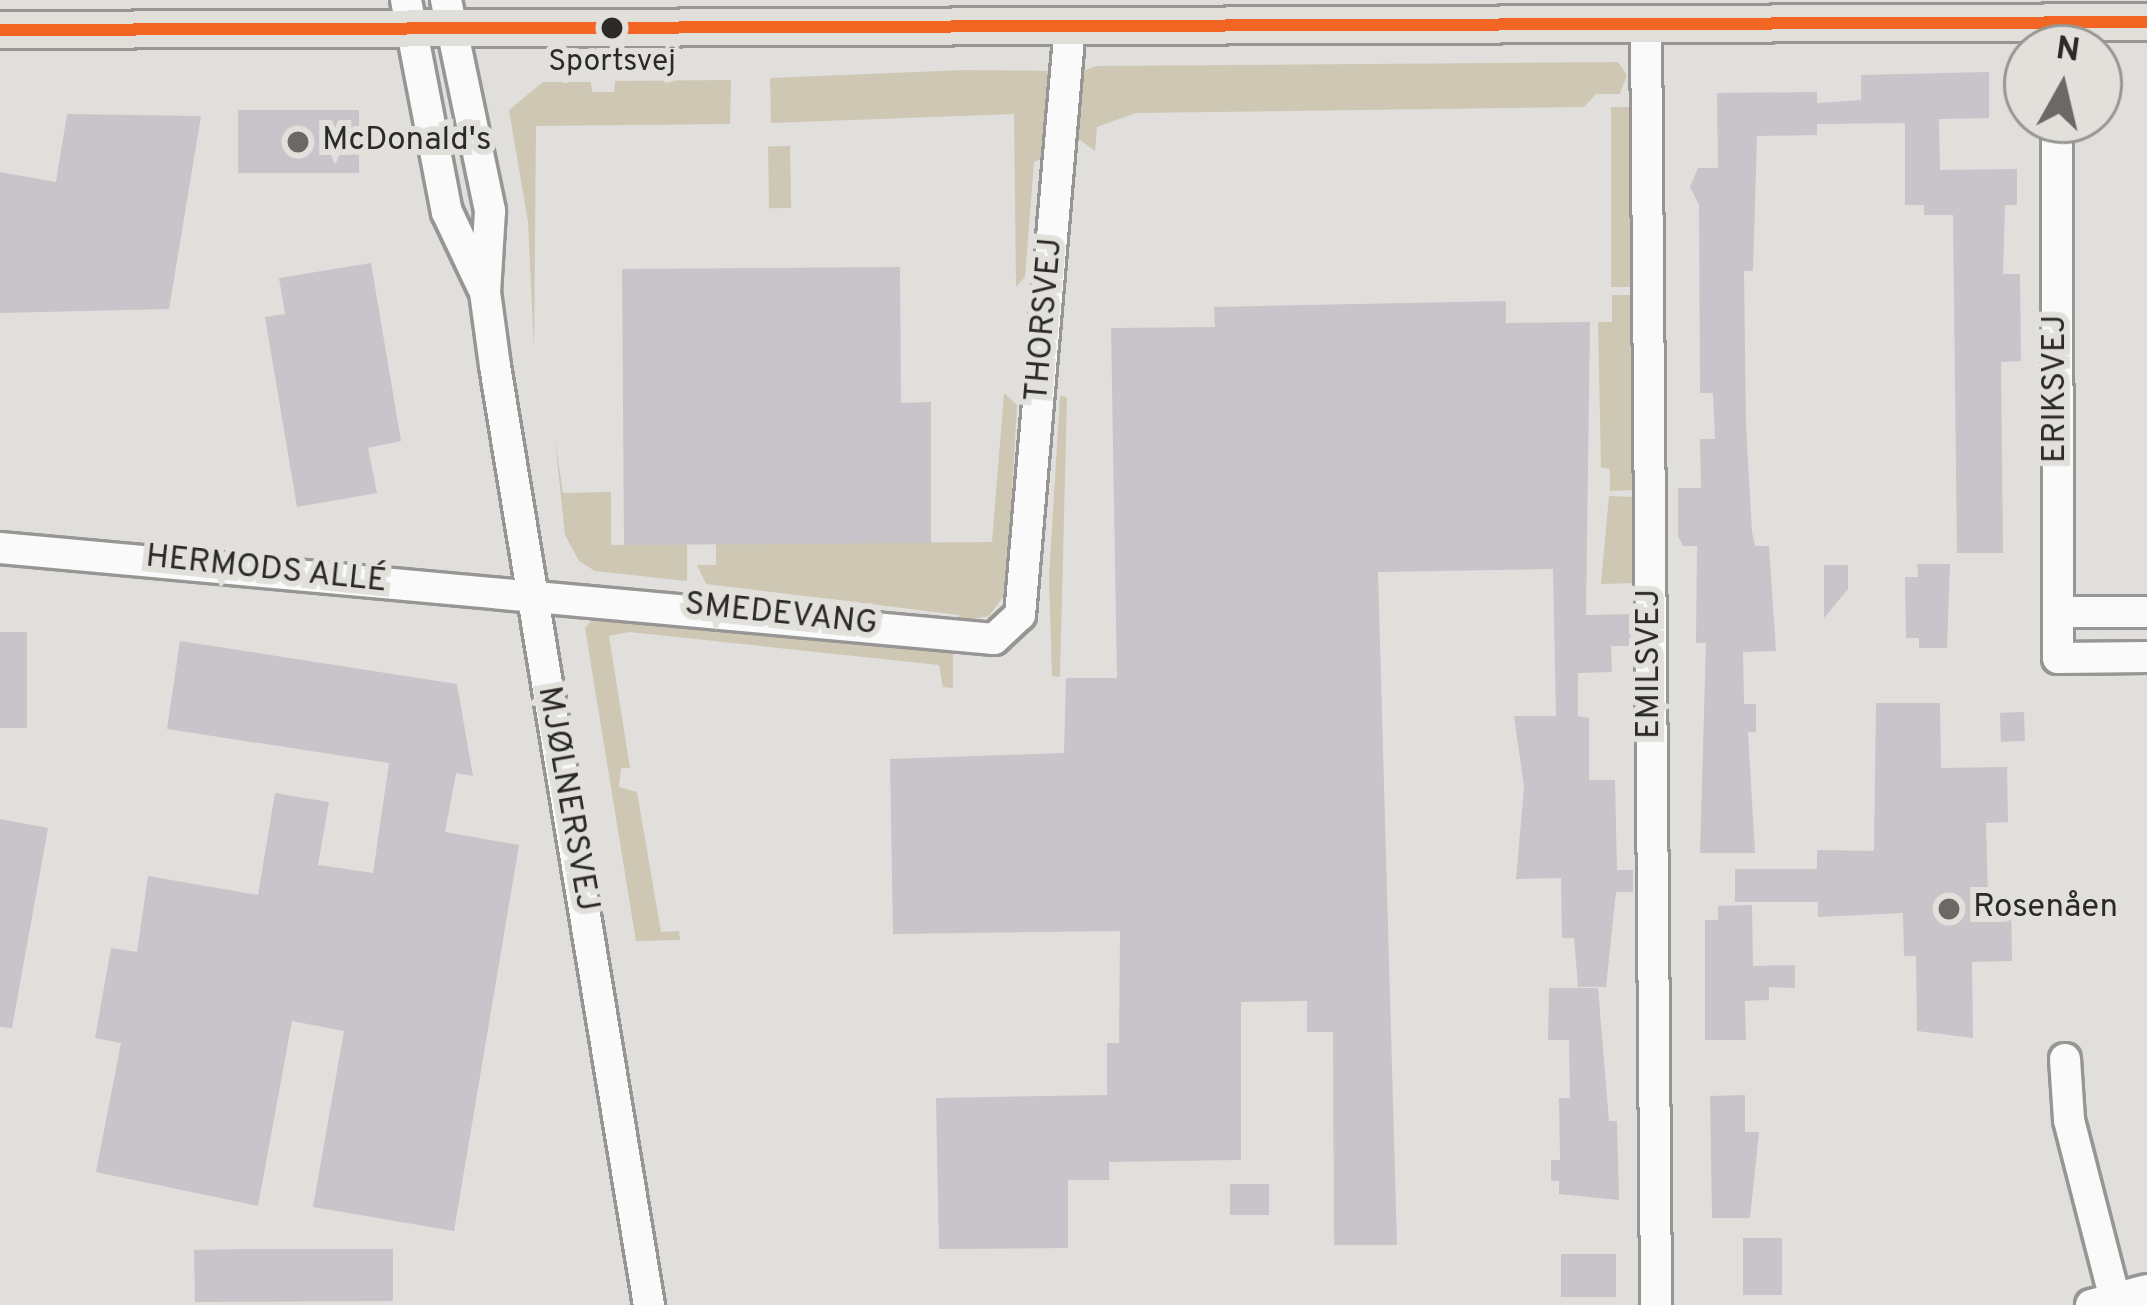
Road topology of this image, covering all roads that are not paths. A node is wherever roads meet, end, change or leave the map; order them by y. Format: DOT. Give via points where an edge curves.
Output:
graph roads {
  1 [pos="409,15"];
  2 [pos="449,15"];
  3 [pos="1646,23"];
  4 [pos="1070,26"];
  5 [pos="0,30"];
  6 [pos="2003,33"];
  7 [pos="2057,144"];
  8 [pos="485,292"];
  9 [pos="0,548"];
  10 [pos="531,596"];
  11 [pos="2147,611"];
  12 [pos="2058,612"];
  13 [pos="1020,615"];
  14 [pos="2147,657"];
  15 [pos="2065,1059"];
  16 [pos="2147,1290"];
  17 [pos="2103,1302"];
  18 [pos="649,1305"];
  19 [pos="1656,1305"];
  1 -- 2 [label="main road"];
  1 -- 5 [label="main road"];
  1 -- 8 [label="street, MJØLNERSVEJ" via="447,212"];
  2 -- 4 [label="main road"];
  2 -- 8 [label="street, MJØLNERSVEJ" via="490,212"];
  3 -- 4 [label="main road"];
  3 -- 6 [label="main road"];
  3 -- 19 [label="street, EMILSVEJ"];
  4 -- 13 [label="street, THORSVEJ"];
  7 -- 12 [label="street, ERIKSVEJ"];
  8 -- 10 [label="street, MJØLNERSVEJ"];
  9 -- 10 [label="street, HERMODS ALLÉ"];
  10 -- 13 [label="street, SMEDEVANG" via="994,639"];
  10 -- 18 [label="street, MJØLNERSVEJ"];
  11 -- 12 [label="street"];
  12 -- 14 [label="street, ERIKSVEJ" via="2058,658"];
  15 -- 17 [label="street"];
  16 -- 17 [label="street"];
}
